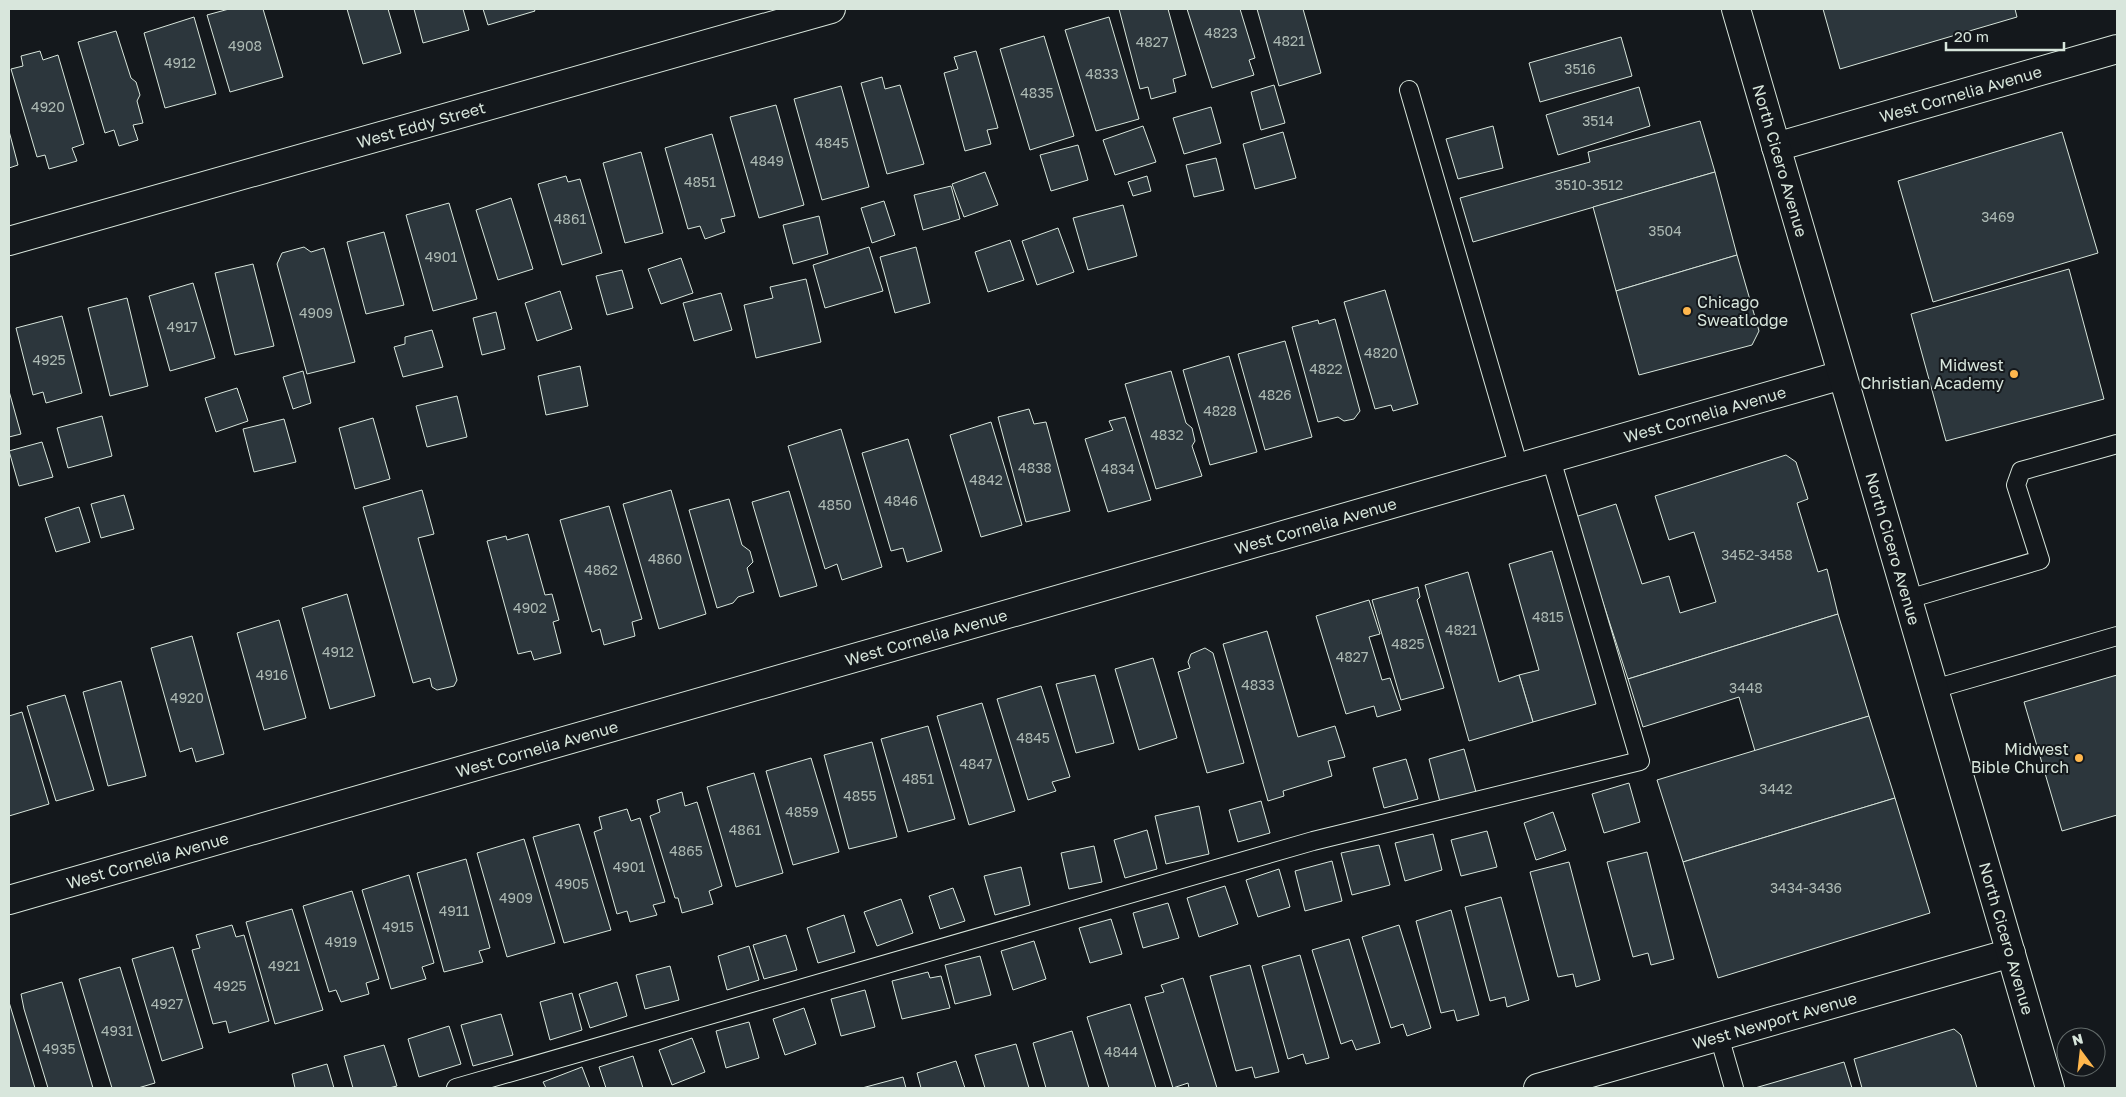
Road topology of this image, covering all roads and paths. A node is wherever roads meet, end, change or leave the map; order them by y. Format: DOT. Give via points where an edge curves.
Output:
graph roads {
  1 [pos="831,9"];
  2 [pos="1736,9"];
  3 [pos="2117,49"];
  4 [pos="1409,90"];
  5 [pos="1776,148"];
  6 [pos="9,241"];
  7 [pos="1842,375"];
  8 [pos="2117,444"];
  9 [pos="1551,459"];
  10 [pos="1518,468"];
  11 [pos="1908,599"];
  12 [pos="2117,636"];
  13 [pos="1934,688"];
  14 [pos="9,900"];
  15 [pos="2011,953"];
  16 [pos="1719,1036"];
  17 [pos="456,1088"];
  18 [pos="1538,1088"];
  19 [pos="1734,1088"];
  20 [pos="2050,1088"];
  1 -- 6 [label="street, West Eddy Street"];
  2 -- 5 [label="street, North Cicero Avenue"];
  3 -- 5 [label="street, West Cornelia Avenue"];
  4 -- 10 [label="lane"];
  5 -- 7 [label="street, North Cicero Avenue"];
  7 -- 9 [label="street, West Cornelia Avenue"];
  7 -- 11 [label="street, North Cicero Avenue"];
  8 -- 11 [label="lane" via="2021,471 2016,486 2040,560"];
  9 -- 10 [label="street, West Cornelia Avenue"];
  9 -- 17 [label="lane" via="1640,761 1313,841"];
  10 -- 14 [label="street, West Cornelia Avenue"];
  11 -- 13 [label="street, North Cicero Avenue"];
  12 -- 13 [label="lane"];
  13 -- 15 [label="street, North Cicero Avenue"];
  15 -- 16 [label="street, West Newport Avenue"];
  15 -- 20 [label="street, North Cicero Avenue"];
  16 -- 18 [label="street, West Newport Avenue"];
  16 -- 19 [label="lane"];
}
